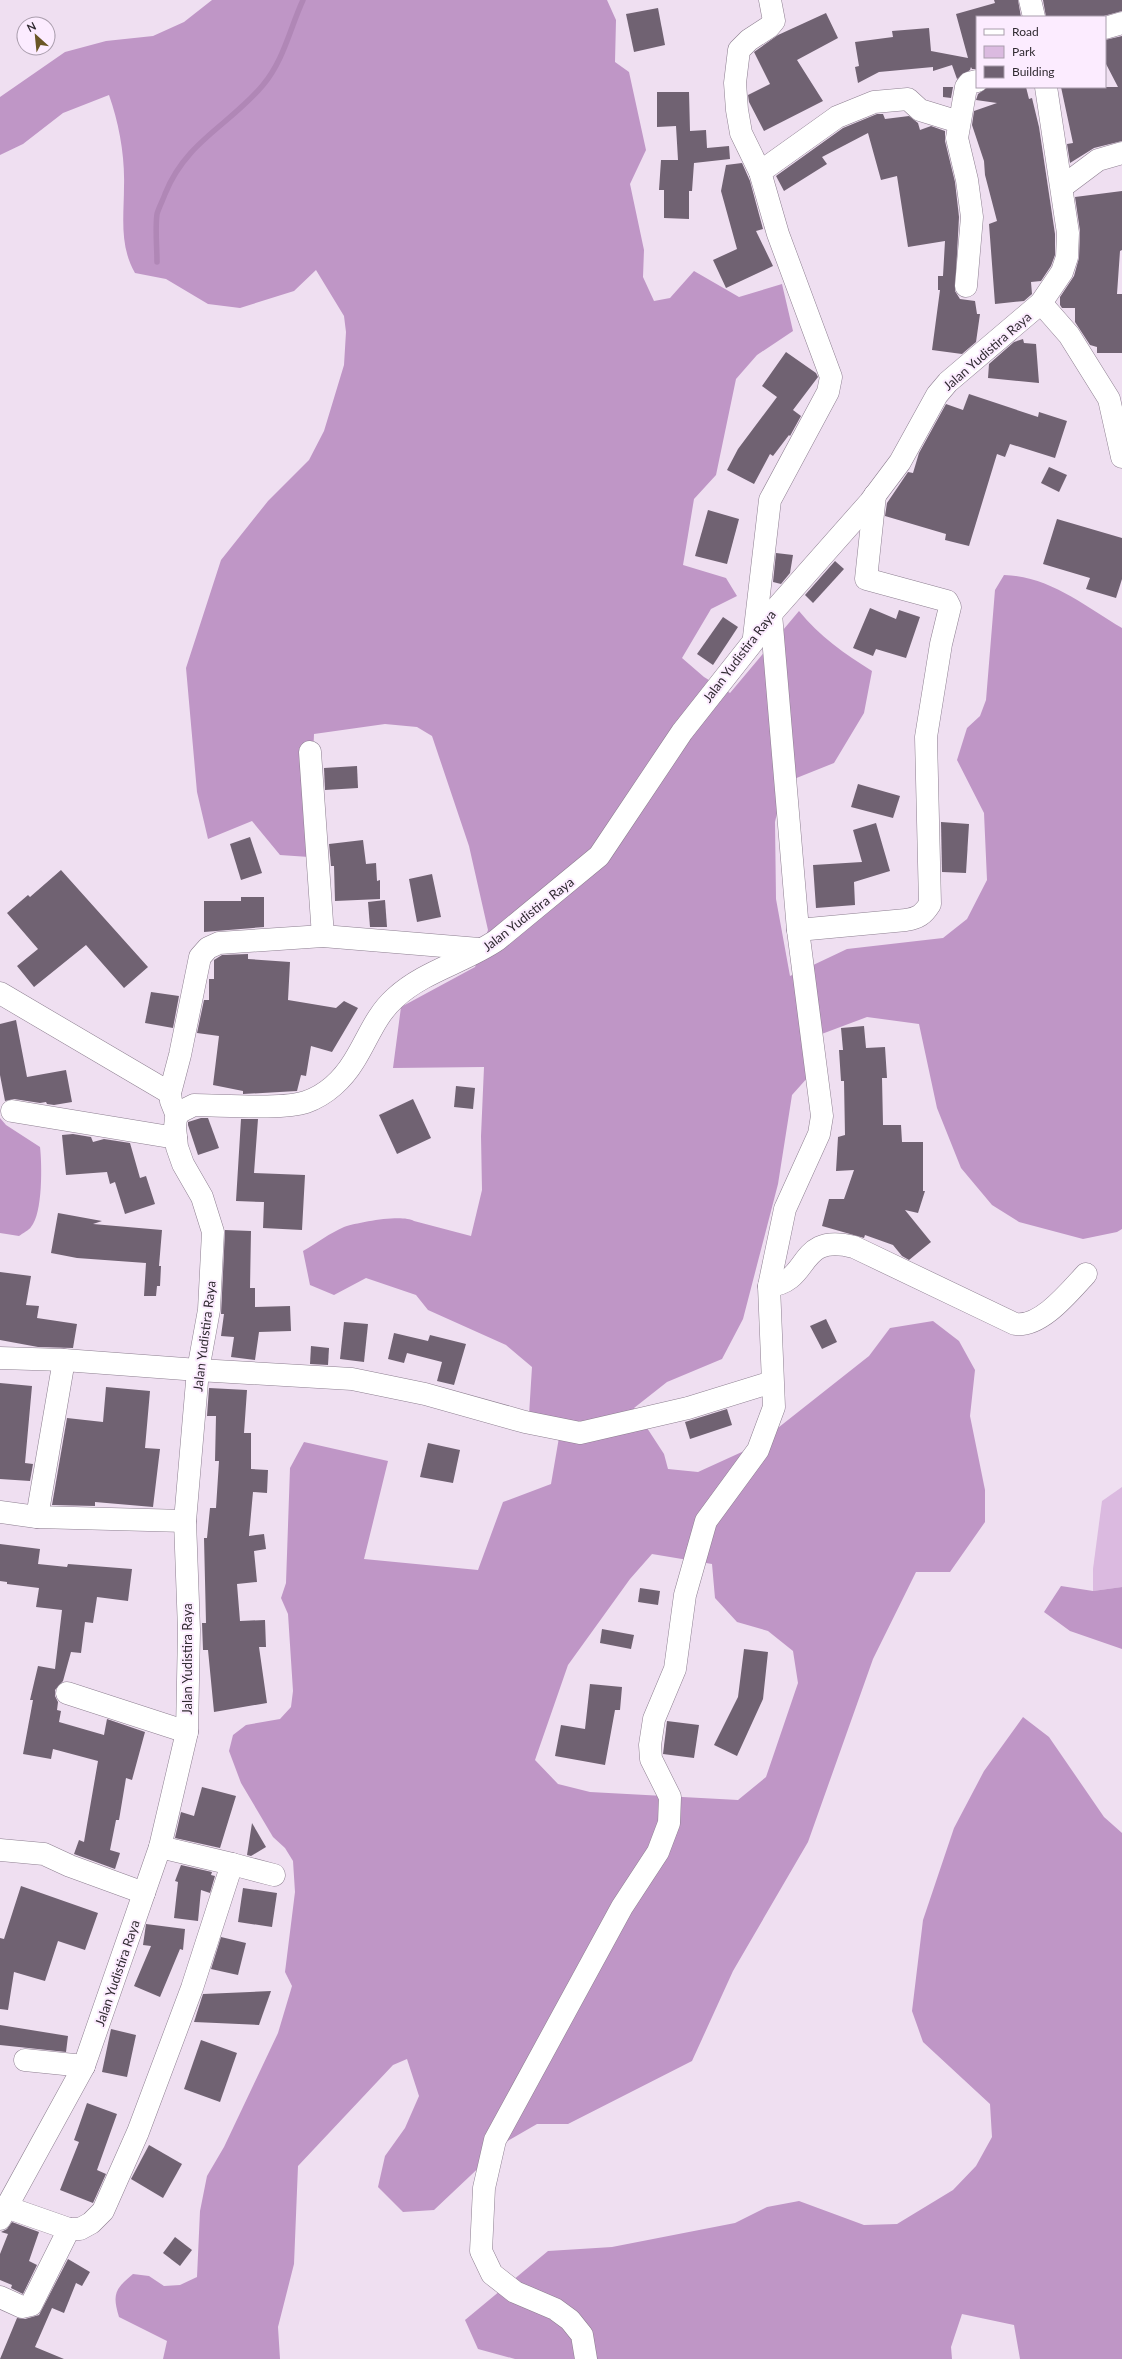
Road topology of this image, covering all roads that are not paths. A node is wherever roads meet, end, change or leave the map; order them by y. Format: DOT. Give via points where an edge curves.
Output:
graph roads {
  1 [pos="770,0"];
  2 [pos="1030,0"];
  3 [pos="1034,16"];
  4 [pos="1122,23"];
  5 [pos="1106,28"];
  6 [pos="976,81"];
  7 [pos="1046,88"];
  8 [pos="959,122"];
  9 [pos="1122,153"];
  10 [pos="760,172"];
  11 [pos="1062,187"];
  12 [pos="966,286"];
  13 [pos="1041,303"];
  14 [pos="1115,399"];
  15 [pos="1122,457"];
  16 [pos="875,495"];
  17 [pos="771,614"];
  18 [pos="753,642"];
  19 [pos="310,752"];
  20 [pos="798,930"];
  21 [pos="323,936"];
  22 [pos="483,950"];
  23 [pos="0,992"];
  24 [pos="170,1093"];
  25 [pos="12,1111"];
  26 [pos="177,1116"];
  27 [pos="176,1138"];
  28 [pos="1086,1274"];
  29 [pos="769,1286"];
  30 [pos="0,1358"];
  31 [pos="64,1360"];
  32 [pos="198,1370"];
  33 [pos="772,1382"];
  34 [pos="0,1512"];
  35 [pos="37,1517"];
  36 [pos="186,1521"];
  37 [pos="66,1693"];
  38 [pos="187,1732"];
  39 [pos="160,1847"];
  40 [pos="0,1850"];
  41 [pos="232,1864"];
  42 [pos="274,1875"];
  43 [pos="144,1893"];
  44 [pos="25,2060"];
  45 [pos="84,2066"];
  46 [pos="3,2213"];
  47 [pos="69,2229"];
  48 [pos="0,2297"];
  49 [pos="586,2359"];
  1 -- 10 [label="street" via="774,21 769,28 749,40 739,50 736,64 737,110 741,133"];
  2 -- 3 [label="street"];
  4 -- 5 [label="street"];
  6 -- 8 [label="street" via="966,87"];
  7 -- 11 [label="street, Jalan Yudistira Raya"];
  8 -- 10 [label="street" via="920,110 908,99 874,102 837,117"];
  8 -- 12 [label="street" via="957,138 972,217"];
  9 -- 11 [label="street" via="1098,160"];
  10 -- 18 [label="street" via="778,234 831,377 828,392 770,500"];
  11 -- 13 [label="street, Jalan Yudistira Raya" via="1068,233 1067,257 1062,272"];
  13 -- 14 [label="street" via="1069,335"];
  13 -- 16 [label="street, Jalan Yudistira Raya" via="942,389 900,462"];
  14 -- 15 [label="street"];
  16 -- 17 [label="street, Jalan Yudistira Raya"];
  16 -- 20 [label="street" via="866,579 934,596 947,601 950,607 941,644 926,737 930,904 924,913 906,920"];
  17 -- 18 [label="street, Jalan Yudistira Raya"];
  17 -- 20 [label="street"];
  18 -- 22 [label="street, Jalan Yudistira Raya" via="682,732 599,856 550,899"];
  19 -- 21 [label="street"];
  20 -- 29 [label="street" via="822,1116 819,1134 785,1209"];
  21 -- 22 [label="street"];
  21 -- 24 [label="street" via="219,944 203,952"];
  22 -- 26 [label="street, Jalan Yudistira Raya" via="442,967 396,997 383,1010 370,1030 354,1062 330,1089 318,1096 305,1102 278,1105 194,1105 186,1107"];
  23 -- 24 [label="street"];
  24 -- 26 [label="street"];
  25 -- 27 [label="street"];
  26 -- 27 [label="street, Jalan Yudistira Raya"];
  27 -- 32 [label="street, Jalan Yudistira Raya" via="183,1164 202,1196 213,1232 209,1310"];
  28 -- 29 [label="street" via="1055,1306 1038,1318 1021,1325 1001,1318 854,1247 837,1242 826,1243 814,1250 791,1279"];
  29 -- 33 [label="street"];
  30 -- 31 [label="street"];
  31 -- 32 [label="street"];
  31 -- 35 [label="street"];
  32 -- 33 [label="street" via="352,1378 425,1394 525,1422 580,1433 688,1408"];
  32 -- 36 [label="street, Jalan Yudistira Raya"];
  33 -- 49 [label="street" via="774,1407 758,1450 706,1521 685,1595 675,1669 654,1719 650,1745 651,1759 670,1797 669,1823 658,1852 622,1907 495,2140 484,2188 481,2251 492,2274 515,2292 555,2309 570,2320 582,2335"];
  34 -- 35 [label="street"];
  35 -- 36 [label="street"];
  36 -- 38 [label="street, Jalan Yudistira Raya" via="189,1630"];
  37 -- 38 [label="street"];
  38 -- 39 [label="street, Jalan Yudistira Raya"];
  39 -- 41 [label="street"];
  39 -- 43 [label="street, Jalan Yudistira Raya"];
  40 -- 43 [label="street" via="44,1854"];
  41 -- 42 [label="street"];
  41 -- 47 [label="street" via="192,1988 138,2132 103,2211 80,2230"];
  43 -- 45 [label="street, Jalan Yudistira Raya"];
  44 -- 45 [label="street"];
  45 -- 46 [label="street, Jalan Yudistira Raya"];
  46 -- 47 [label="street"];
  47 -- 48 [label="street" via="30,2305 22,2307"];
}
